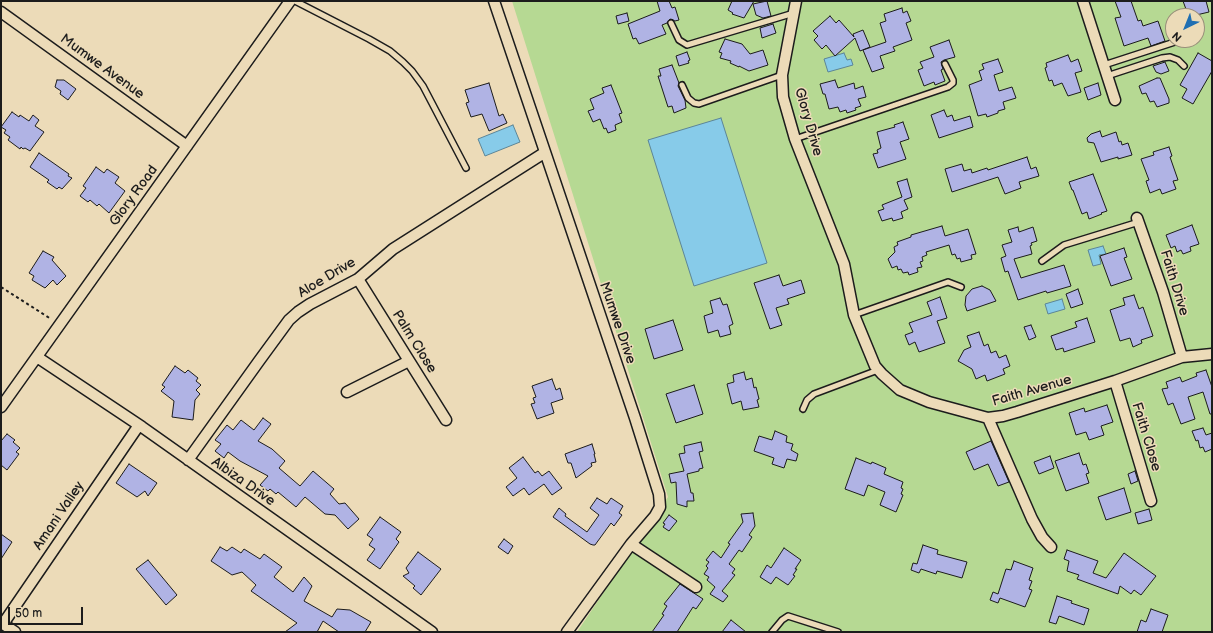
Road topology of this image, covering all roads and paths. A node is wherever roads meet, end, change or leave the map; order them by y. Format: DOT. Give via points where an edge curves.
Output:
graph roads {
  1 [pos="290,1"];
  2 [pos="295,1"];
  3 [pos="494,1"];
  4 [pos="796,1"];
  5 [pos="1083,1"];
  6 [pos="1,12"];
  7 [pos="794,13"];
  8 [pos="671,23"];
  9 [pos="1165,45"];
  10 [pos="946,64"];
  11 [pos="1104,65"];
  12 [pos="1184,66"];
  13 [pos="782,75"];
  14 [pos="1107,76"];
  15 [pos="682,85"];
  16 [pos="1115,100"];
  17 [pos="796,139"];
  18 [pos="186,146"];
  19 [pos="544,153"];
  20 [pos="466,168"];
  21 [pos="1138,220"];
  22 [pos="1042,261"];
  23 [pos="358,279"];
  24 [pos="1,287"];
  25 [pos="962,287"];
  26 [pos="854,314"];
  27 [pos="59,324"];
  28 [pos="1212,354"];
  29 [pos="37,357"];
  30 [pos="1182,357"];
  31 [pos="409,360"];
  32 [pos="878,370"];
  33 [pos="1115,381"];
  34 [pos="347,392"];
  35 [pos="1,407"];
  36 [pos="803,409"];
  37 [pos="988,418"];
  38 [pos="446,420"];
  39 [pos="139,425"];
  40 [pos="188,460"];
  41 [pos="1151,501"];
  42 [pos="631,544"];
  43 [pos="1051,547"];
  44 [pos="696,587"];
  45 [pos="15,632"];
  46 [pos="432,632"];
  47 [pos="567,632"];
  48 [pos="772,632"];
  49 [pos="838,632"];
  1 -- 18 [label="street, Glory Road"];
  2 -- 20 [label="lane" via="380,45 412,71 423,86"];
  3 -- 19 [label="street, Mumwe Drive"];
  4 -- 7 [label="street, Glory Drive"];
  5 -- 11 [label="street"];
  6 -- 18 [label="street, Mumwe Avenue"];
  7 -- 8 [label="lane" via="687,45 679,40"];
  7 -- 13 [label="street, Glory Drive"];
  9 -- 11 [label="lane"];
  10 -- 17 [label="lane" via="954,80 948,87"];
  11 -- 14 [label="street"];
  12 -- 14 [label="lane" via="1170,57 1162,58"];
  13 -- 15 [label="lane" via="699,104 688,98"];
  13 -- 17 [label="street, Glory Drive" via="783,97"];
  14 -- 16 [label="street"];
  17 -- 26 [label="street, Glory Drive" via="844,264"];
  18 -- 27 [label="street, Glory Road"];
  19 -- 23 [label="street, Aloe Drive" via="393,249"];
  19 -- 42 [label="street, Mumwe Drive" via="659,494 660,507 655,516"];
  21 -- 22 [label="lane" via="1064,245"];
  21 -- 30 [label="street, Faith Drive"];
  23 -- 31 [label="street, Palm Close"];
  23 -- 40 [label="street, Aloe Drive" via="310,304 289,320"];
  24 -- 27 [label="path"];
  25 -- 26 [label="lane" via="948,282"];
  26 -- 32 [label="street, Faith Avenue"];
  27 -- 29 [label="street, Glory Road"];
  28 -- 30 [label="street, Faith Avenue"];
  29 -- 35 [label="street, Glory Road"];
  29 -- 39 [label="street, Albiza Drive"];
  30 -- 33 [label="street, Faith Avenue"];
  31 -- 34 [label="street"];
  31 -- 38 [label="street, Palm Close"];
  32 -- 36 [label="lane" via="814,394 807,400"];
  32 -- 37 [label="street, Faith Avenue" via="900,390 929,402"];
  33 -- 37 [label="street, Faith Avenue" via="1017,412"];
  33 -- 41 [label="street, Faith Close"];
  37 -- 43 [label="street" via="1032,519"];
  39 -- 40 [label="street, Albiza Drive"];
  39 -- 45 [label="street, Amani Valley" via="3,624"];
  40 -- 46 [label="street, Albiza Drive"];
  42 -- 44 [label="street"];
  42 -- 47 [label="street, Mumwe Drive"];
  48 -- 49 [label="lane" via="788,616"];
}
